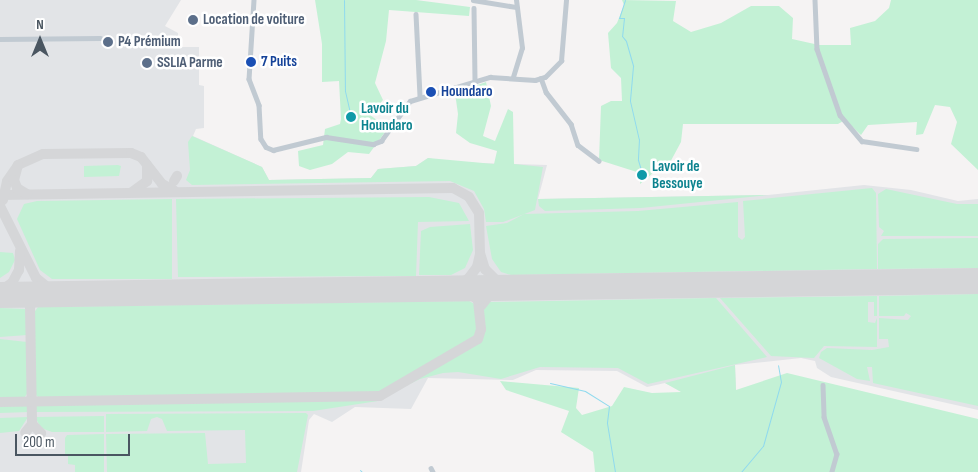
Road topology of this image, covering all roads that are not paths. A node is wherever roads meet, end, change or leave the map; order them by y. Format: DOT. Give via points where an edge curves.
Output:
graph roads {
  1 [pos="254,0"];
  2 [pos="473,0"];
  3 [pos="516,0"];
  4 [pos="566,0"];
  5 [pos="815,0"];
  6 [pos="516,7"];
  7 [pos="474,8"];
  8 [pos="416,14"];
  9 [pos="100,38"];
  10 [pos="0,39"];
  11 [pos="513,77"];
  12 [pos="540,78"];
  13 [pos="475,82"];
  14 [pos="420,97"];
  15 [pos="916,149"];
  16 [pos="599,161"];
  17 [pos="822,385"];
  18 [pos="832,472"];
  1 -- 14 [label="street" via="249,79 258,105 261,139 270,149 326,137 373,144 381,141 402,108"];
  2 -- 6 [label="street"];
  3 -- 6 [label="street"];
  4 -- 12 [label="street" via="561,61"];
  5 -- 15 [label="street" via="817,49 840,115 862,141"];
  6 -- 11 [label="street" via="522,48"];
  7 -- 13 [label="street"];
  8 -- 14 [label="street"];
  9 -- 10 [label="street"];
  11 -- 12 [label="street"];
  11 -- 13 [label="street" via="499,75"];
  12 -- 16 [label="street" via="546,92 571,124 578,145"];
  13 -- 14 [label="street"];
  17 -- 18 [label="street" via="824,417 837,454"];
}
